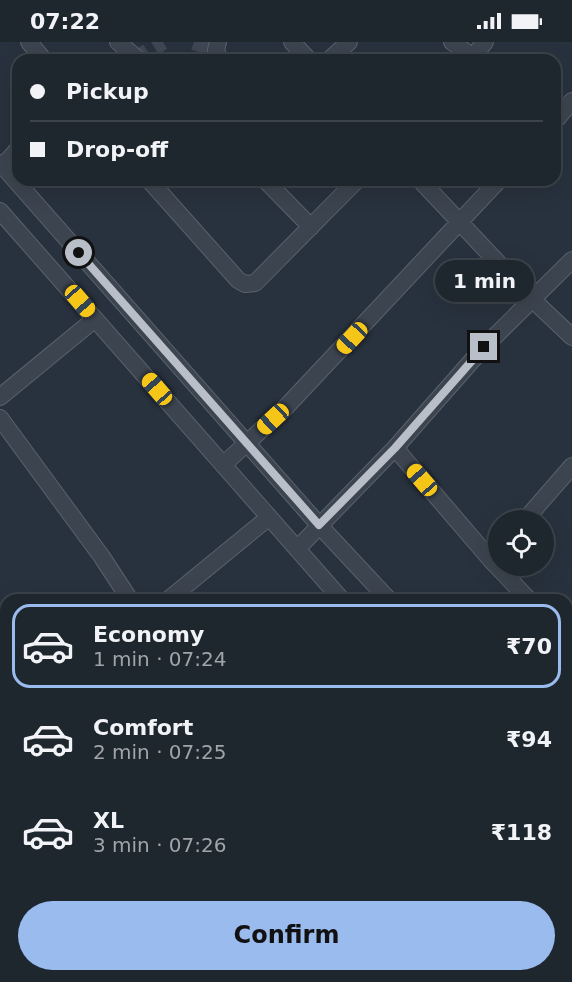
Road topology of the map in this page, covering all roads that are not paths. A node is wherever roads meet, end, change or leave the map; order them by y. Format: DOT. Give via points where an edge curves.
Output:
graph roads {
  1 [pos="29,42"];
  2 [pos="118,42"];
  3 [pos="292,42"];
  4 [pos="349,42"];
  5 [pos="452,42"];
  6 [pos="485,42"];
  7 [pos="39,54"];
  8 [pos="132,54"];
  9 [pos="303,54"];
  10 [pos="336,54"];
  11 [pos="467,54"];
  12 [pos="475,54"];
  13 [pos="572,102"];
  14 [pos="561,114"];
  15 [pos="12,155"];
  16 [pos="1,165"];
  17 [pos="12,177"];
  18 [pos="20,186"];
  19 [pos="154,186"];
  20 [pos="271,186"];
  21 [pos="345,186"];
  22 [pos="425,186"];
  23 [pos="493,186"];
  24 [pos="1,213"];
  25 [pos="458,222"];
  26 [pos="311,226"];
  27 [pos="572,260"];
  28 [pos="533,300"];
  29 [pos="95,319"];
  30 [pos="572,337"];
  31 [pos="0,398"];
  32 [pos="0,418"];
  33 [pos="247,443"];
  34 [pos="395,448"];
  35 [pos="223,465"];
  36 [pos="572,466"];
  37 [pos="534,510"];
  38 [pos="268,518"];
  39 [pos="319,525"];
  40 [pos="297,549"];
  41 [pos="488,549"];
  42 [pos="510,576"];
  43 [pos="126,594"];
  44 [pos="176,594"];
  45 [pos="337,594"];
  46 [pos="383,594"];
  47 [pos="524,594"];
  1 -- 7 [label="street"];
  2 -- 8 [label="street"];
  3 -- 9 [label="street"];
  4 -- 10 [label="street"];
  5 -- 11 [label="street"];
  6 -- 12 [label="street"];
  13 -- 14 [label="street"];
  15 -- 16 [label="street"];
  16 -- 17 [label="street"];
  18 -- 33 [label="street"];
  19 -- 26 [label="street" via="245,284 255,283"];
  20 -- 26 [label="street"];
  21 -- 26 [label="street"];
  22 -- 25 [label="street"];
  23 -- 25 [label="street"];
  24 -- 29 [label="street"];
  25 -- 28 [label="street"];
  25 -- 33 [label="street" via="286,407"];
  27 -- 28 [label="street"];
  28 -- 30 [label="street"];
  28 -- 34 [label="street" via="484,347"];
  29 -- 31 [label="street"];
  29 -- 35 [label="street"];
  32 -- 43 [label="street"];
  33 -- 35 [label="street"];
  33 -- 39 [label="street"];
  34 -- 39 [label="street"];
  34 -- 41 [label="street"];
  35 -- 38 [label="street"];
  36 -- 37 [label="street"];
  38 -- 40 [label="street"];
  38 -- 44 [label="street"];
  39 -- 40 [label="street"];
  39 -- 46 [label="street"];
  40 -- 45 [label="street"];
  42 -- 47 [label="street"];
}
